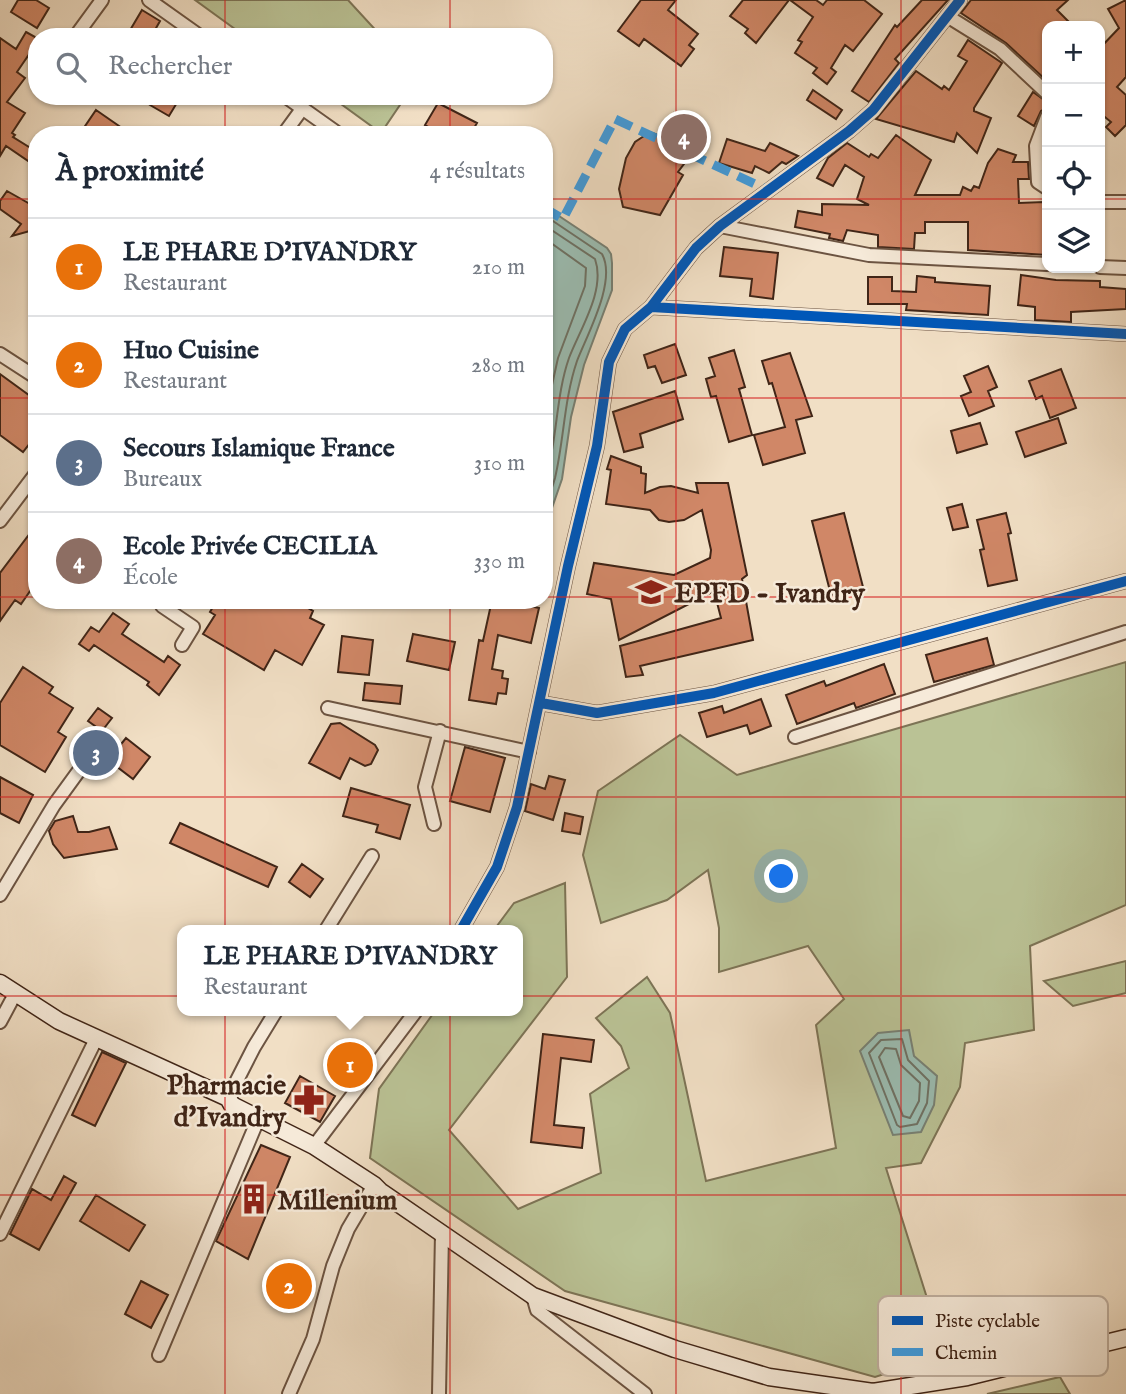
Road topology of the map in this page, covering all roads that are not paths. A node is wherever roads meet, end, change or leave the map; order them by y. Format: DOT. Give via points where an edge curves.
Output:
graph roads {
  1 [pos="103,0"];
  2 [pos="149,0"];
  3 [pos="960,0"];
  4 [pos="947,16"];
  5 [pos="82,28"];
  6 [pos="188,28"];
  7 [pos="1042,88"];
  8 [pos="298,105"];
  9 [pos="302,108"];
  10 [pos="290,126"];
  11 [pos="327,126"];
  12 [pos="1042,130"];
  13 [pos="1042,185"];
  14 [pos="1105,202"];
  15 [pos="1126,202"];
  16 [pos="720,226"];
  17 [pos="1042,264"];
  18 [pos="1105,267"];
  19 [pos="1126,268"];
  20 [pos="651,307"];
  21 [pos="1126,334"];
  22 [pos="0,354"];
  23 [pos="28,372"];
  24 [pos="28,484"];
  25 [pos="0,521"];
  26 [pos="1126,581"];
  27 [pos="166,609"];
  28 [pos="1126,632"];
  29 [pos="182,645"];
  30 [pos="541,703"];
  31 [pos="328,708"];
  32 [pos="440,731"];
  33 [pos="795,737"];
  34 [pos="529,752"];
  35 [pos="86,761"];
  36 [pos="434,824"];
  37 [pos="372,856"];
  38 [pos="0,895"];
  39 [pos="329,925"];
  40 [pos="464,925"];
  41 [pos="0,983"];
  42 [pos="15,994"];
  43 [pos="273,1016"];
  44 [pos="412,1016"];
  45 [pos="0,1022"];
  46 [pos="96,1039"];
  47 [pos="228,1098"];
  48 [pos="259,1117"];
  49 [pos="314,1146"];
  50 [pos="374,1185"];
  51 [pos="442,1233"];
  52 [pos="0,1234"];
  53 [pos="533,1296"];
  54 [pos="1126,1338"];
  55 [pos="1108,1342"];
  56 [pos="159,1355"];
  57 [pos="971,1376"];
  58 [pos="289,1394"];
  59 [pos="439,1394"];
  60 [pos="645,1394"];
  1 -- 5 [label="street"];
  2 -- 6 [label="street"];
  3 -- 4 [label="street"];
  4 -- 7 [label="street" via="1000,49"];
  4 -- 16 [label="street" via="873,110"];
  8 -- 9 [label="street"];
  9 -- 10 [label="street"];
  9 -- 11 [label="street"];
  12 -- 13 [label="street" via="1036,145 1038,182"];
  14 -- 15 [label="street"];
  16 -- 17 [label="street" via="869,254"];
  16 -- 20 [label="street" via="696,248"];
  18 -- 19 [label="street"];
  20 -- 21 [label="street"];
  20 -- 30 [label="street" via="625,329 608,362 597,446"];
  22 -- 23 [label="street"];
  24 -- 25 [label="street"];
  26 -- 30 [label="street" via="715,693 597,713"];
  27 -- 29 [label="street" via="193,627"];
  28 -- 33 [label="street"];
  30 -- 34 [label="street"];
  31 -- 32 [label="street"];
  32 -- 34 [label="street"];
  32 -- 36 [label="street" via="425,787"];
  34 -- 40 [label="street" via="497,867"];
  35 -- 38 [label="street"];
  37 -- 39 [label="street"];
  41 -- 42 [label="main road"];
  42 -- 45 [label="street"];
  42 -- 46 [label="main road"];
  43 -- 47 [label="street"];
  44 -- 49 [label="street"];
  46 -- 47 [label="main road"];
  46 -- 52 [label="street"];
  47 -- 48 [label="main road" via="232,1105"];
  48 -- 49 [label="main road"];
  48 -- 56 [label="street"];
  49 -- 50 [label="main road"];
  50 -- 51 [label="main road"];
  50 -- 58 [label="street" via="348,1229 313,1339"];
  51 -- 53 [label="main road"];
  51 -- 59 [label="street"];
  53 -- 57 [label="main road" via="674,1349 758,1373 873,1392"];
  53 -- 60 [label="street" via="537,1310"];
  54 -- 55 [label="main road"];
}
